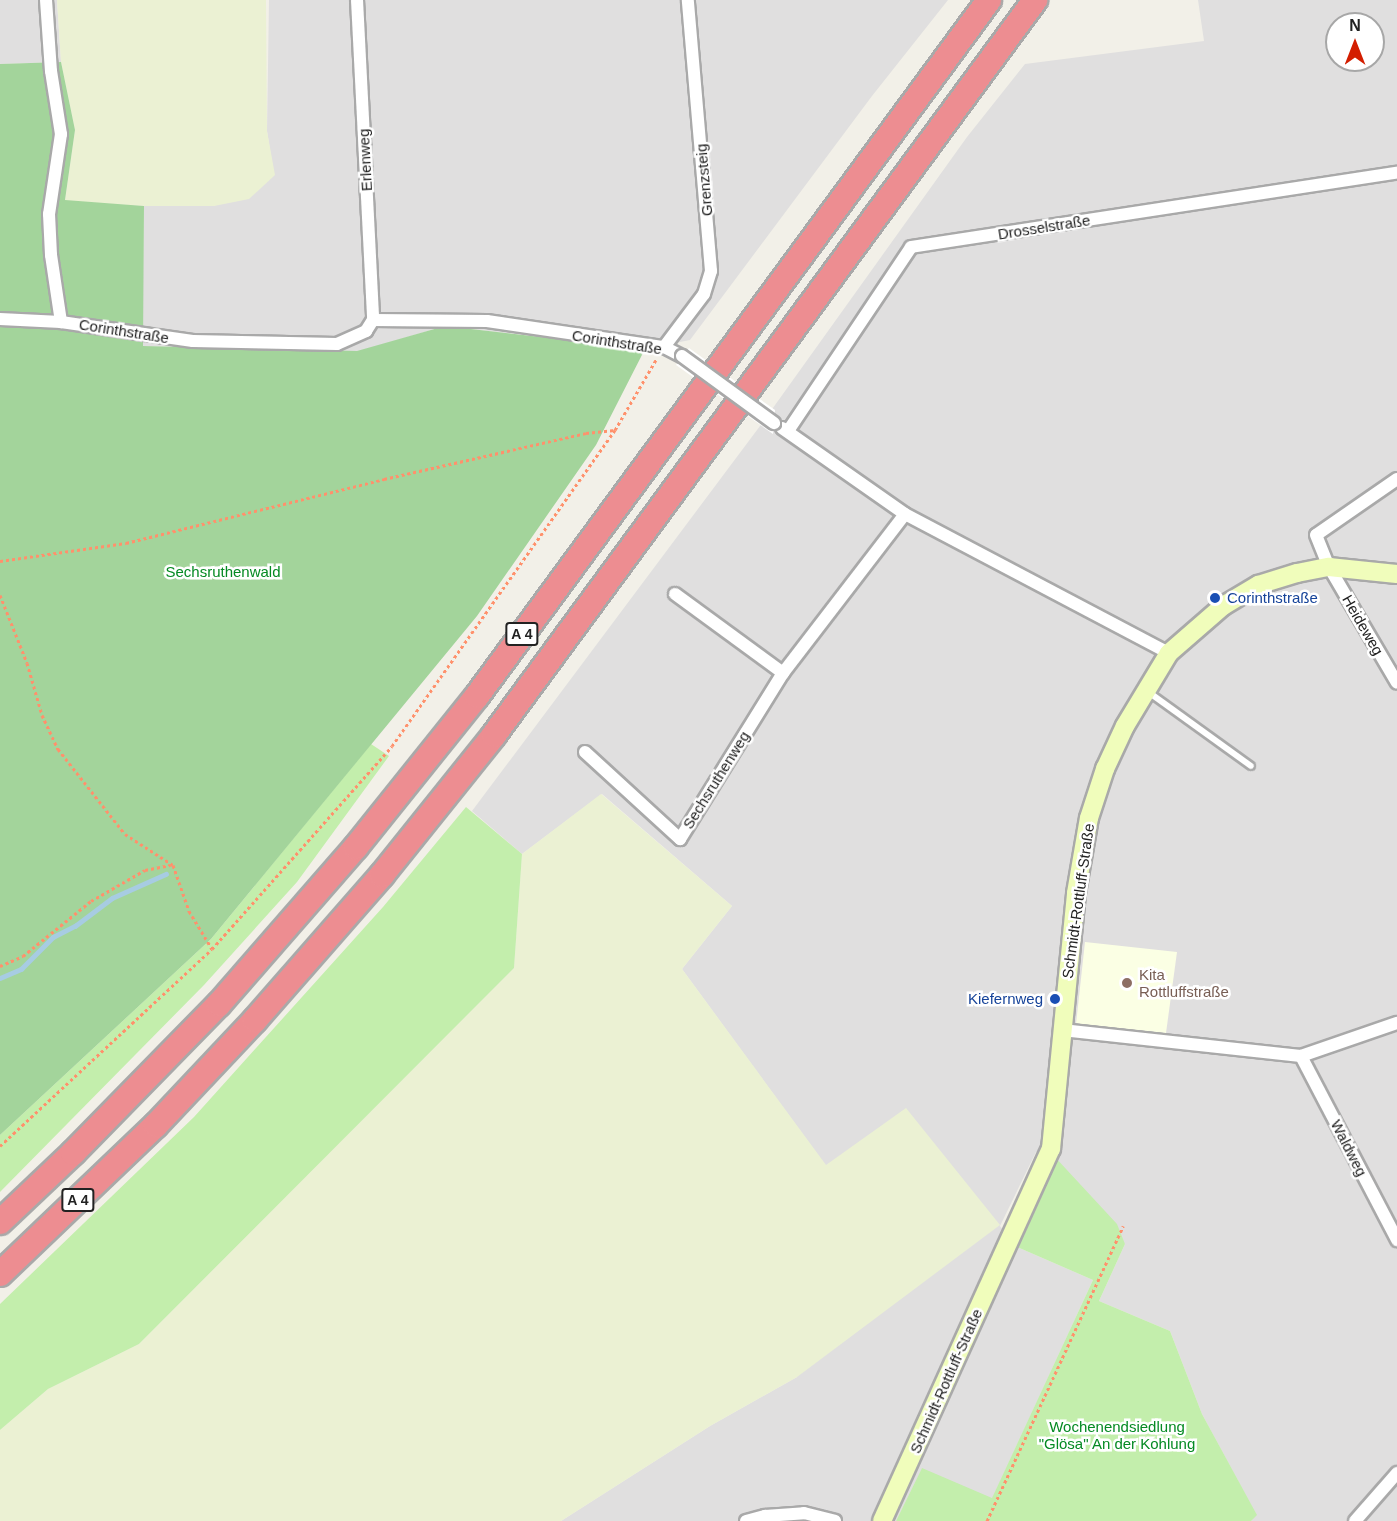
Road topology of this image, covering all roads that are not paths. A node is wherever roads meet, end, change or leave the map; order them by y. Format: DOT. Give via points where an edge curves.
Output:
graph roads {
  1 [pos="46,0"];
  2 [pos="357,0"];
  3 [pos="688,0"];
  4 [pos="989,0"];
  5 [pos="1035,0"];
  6 [pos="1397,173"];
  7 [pos="0,319"];
  8 [pos="373,320"];
  9 [pos="62,322"];
  10 [pos="664,346"];
  11 [pos="788,431"];
  12 [pos="1397,479"];
  13 [pos="905,514"];
  14 [pos="1329,567"];
  15 [pos="1397,574"];
  16 [pos="675,594"];
  17 [pos="1169,653"];
  18 [pos="783,673"];
  19 [pos="1397,683"];
  20 [pos="1147,690"];
  21 [pos="585,752"];
  22 [pos="1251,766"];
  23 [pos="1397,1023"];
  24 [pos="1062,1030"];
  25 [pos="1301,1056"];
  26 [pos="0,1222"];
  27 [pos="1397,1240"];
  28 [pos="0,1274"];
  29 [pos="1397,1473"];
  30 [pos="746,1521"];
  31 [pos="835,1521"];
  32 [pos="882,1521"];
  33 [pos="1355,1521"];
  1 -- 9 [label="street, Corinthstraße" via="61,134 49,214"];
  2 -- 8 [label="street, Erlenweg"];
  3 -- 10 [label="street, Grenzsteig" via="711,271 704,294"];
  4 -- 26 [label="highway, A 4" via="505,658 356,848 211,1013"];
  5 -- 28 [label="highway, A 4" via="500,726 389,866 255,1020 163,1117"];
  6 -- 11 [label="street, Drosselstraße" via="911,247"];
  7 -- 9 [label="street, Corinthstraße"];
  8 -- 9 [label="street, Corinthstraße" via="366,331 337,344 193,341"];
  8 -- 10 [label="street, Corinthstraße" via="487,321"];
  10 -- 11 [label="street, Corinthstraße, bridge"];
  11 -- 13 [label="street, Corinthstraße"];
  12 -- 14 [label="street" via="1316,535"];
  13 -- 17 [label="street, Corinthstraße"];
  13 -- 18 [label="street, Sechsruthenweg"];
  14 -- 15 [label="street, Schmidt-Rottluff-Straße"];
  14 -- 17 [label="street, Schmidt-Rottluff-Straße" via="1258,585 1222,606"];
  14 -- 19 [label="street, Heideweg"];
  16 -- 18 [label="street"];
  17 -- 20 [label="street, Schmidt-Rottluff-Straße"];
  18 -- 21 [label="street, Sechsruthenweg" via="680,839"];
  20 -- 22 [label="lane"];
  20 -- 24 [label="street, Schmidt-Rottluff-Straße" via="1105,769 1089,818 1076,893"];
  23 -- 25 [label="street"];
  24 -- 25 [label="street"];
  24 -- 32 [label="street, Schmidt-Rottluff-Straße" via="1051,1149"];
  25 -- 27 [label="street, Waldweg"];
  29 -- 33 [label="street"];
  30 -- 31 [label="street" via="765,1515 804,1513"];
}
